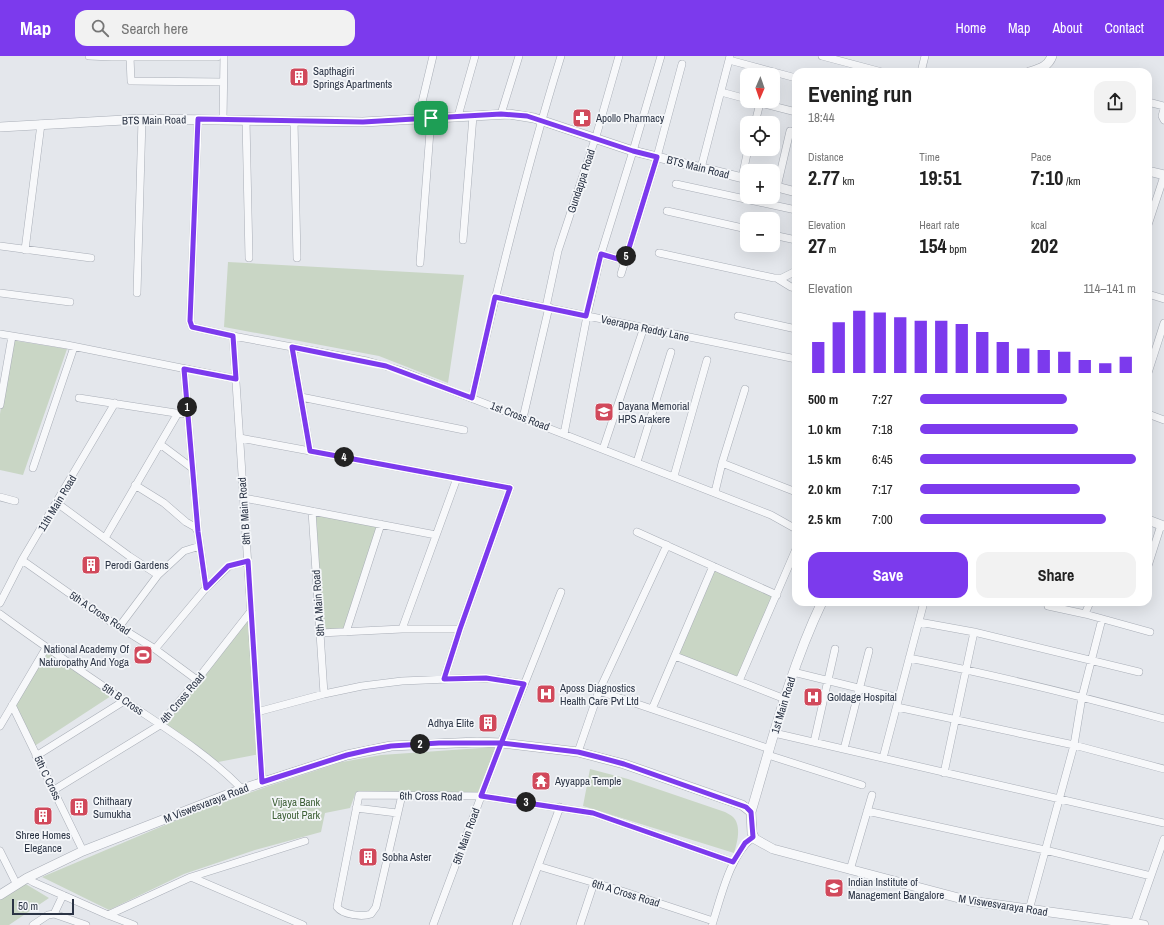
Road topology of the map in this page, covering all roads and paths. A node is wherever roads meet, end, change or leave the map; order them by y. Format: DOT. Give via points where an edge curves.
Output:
graph roads {
  1 [pos="89,56"];
  2 [pos="433,56"];
  3 [pos="475,56"];
  4 [pos="518,56"];
  5 [pos="561,56"];
  6 [pos="619,56"];
  7 [pos="661,56"];
  8 [pos="822,56"];
  9 [pos="926,56"];
  10 [pos="1052,56"];
  11 [pos="130,57"];
  12 [pos="221,57"];
  13 [pos="729,58"];
  14 [pos="682,64"];
  15 [pos="867,68"];
  16 [pos="922,68"];
  17 [pos="1047,68"];
  18 [pos="792,77"];
  19 [pos="224,82"];
  20 [pos="720,92"];
  21 [pos="740,97"];
  22 [pos="1152,103"];
  23 [pos="1164,106"];
  24 [pos="780,108"];
  25 [pos="1164,109"];
  26 [pos="792,111"];
  27 [pos="501,114"];
  28 [pos="458,116"];
  29 [pos="473,116"];
  30 [pos="431,118"];
  31 [pos="142,119"];
  32 [pos="198,119"];
  33 [pos="418,119"];
  34 [pos="223,120"];
  35 [pos="246,120"];
  36 [pos="541,120"];
  37 [pos="1164,120"];
  38 [pos="294,121"];
  39 [pos="41,124"];
  40 [pos="2,126"];
  41 [pos="790,131"];
  42 [pos="595,138"];
  43 [pos="633,151"];
  44 [pos="657,157"];
  45 [pos="701,168"];
  46 [pos="780,168"];
  47 [pos="1152,172"];
  48 [pos="1164,176"];
  49 [pos="740,178"];
  50 [pos="676,184"];
  51 [pos="780,187"];
  52 [pos="792,191"];
  53 [pos="792,209"];
  54 [pos="667,211"];
  55 [pos="1152,213"];
  56 [pos="740,227"];
  57 [pos="780,237"];
  58 [pos="792,239"];
  59 [pos="463,240"];
  60 [pos="0,246"];
  61 [pos="25,250"];
  62 [pos="601,254"];
  63 [pos="659,254"];
  64 [pos="91,258"];
  65 [pos="249,258"];
  66 [pos="297,258"];
  67 [pos="625,261"];
  68 [pos="420,263"];
  69 [pos="792,273"];
  70 [pos="621,274"];
  71 [pos="778,279"];
  72 [pos="792,287"];
  73 [pos="0,292"];
  74 [pos="137,293"];
  75 [pos="1152,295"];
  76 [pos="495,297"];
  77 [pos="1164,299"];
  78 [pos="70,302"];
  79 [pos="547,307"];
  80 [pos="586,316"];
  81 [pos="738,316"];
  82 [pos="1164,323"];
  83 [pos="644,328"];
  84 [pos="792,328"];
  85 [pos="0,334"];
  86 [pos="1162,334"];
  87 [pos="12,336"];
  88 [pos="233,336"];
  89 [pos="74,346"];
  90 [pos="292,347"];
  91 [pos="671,352"];
  92 [pos="792,358"];
  93 [pos="707,360"];
  94 [pos="1152,362"];
  95 [pos="184,369"];
  96 [pos="236,379"];
  97 [pos="745,390"];
  98 [pos="301,397"];
  99 [pos="79,398"];
  100 [pos="472,398"];
  101 [pos="115,403"];
  102 [pos="0,405"];
  103 [pos="178,414"];
  104 [pos="188,415"];
  105 [pos="1152,416"];
  106 [pos="523,418"];
  107 [pos="1164,420"];
  108 [pos="464,430"];
  109 [pos="564,434"];
  110 [pos="240,438"];
  111 [pos="160,444"];
  112 [pos="603,449"];
  113 [pos="310,451"];
  114 [pos="637,462"];
  115 [pos="722,463"];
  116 [pos="33,468"];
  117 [pos="192,468"];
  118 [pos="674,476"];
  119 [pos="457,478"];
  120 [pos="135,485"];
  121 [pos="792,490"];
  122 [pos="715,492"];
  123 [pos="0,497"];
  124 [pos="244,498"];
  125 [pos="15,501"];
  126 [pos="57,503"];
  127 [pos="312,511"];
  128 [pos="1152,521"];
  129 [pos="381,524"];
  130 [pos="1163,525"];
  131 [pos="792,527"];
  132 [pos="198,532"];
  133 [pos="637,532"];
  134 [pos="436,535"];
  135 [pos="106,538"];
  136 [pos="667,545"];
  137 [pos="200,546"];
  138 [pos="1152,555"];
  139 [pos="792,559"];
  140 [pos="22,560"];
  141 [pos="248,561"];
  142 [pos="713,566"];
  143 [pos="158,575"];
  144 [pos="206,588"];
  145 [pos="561,592"];
  146 [pos="777,595"];
  147 [pos="0,603"];
  148 [pos="820,606"];
  149 [pos="923,606"];
  150 [pos="1048,606"];
  151 [pos="1089,606"];
  152 [pos="251,611"];
  153 [pos="0,614"];
  154 [pos="1086,614"];
  155 [pos="1102,619"];
  156 [pos="919,622"];
  157 [pos="119,626"];
  158 [pos="402,629"];
  159 [pos="460,629"];
  160 [pos="346,632"];
  161 [pos="974,632"];
  162 [pos="1150,632"];
  163 [pos="320,633"];
  164 [pos="46,648"];
  165 [pos="155,648"];
  166 [pos="835,648"];
  167 [pos="869,651"];
  168 [pos="675,656"];
  169 [pos="909,658"];
  170 [pos="1092,660"];
  171 [pos="966,669"];
  172 [pos="793,672"];
  173 [pos="1139,672"];
  174 [pos="444,679"];
  175 [pos="197,680"];
  176 [pos="740,681"];
  177 [pos="827,681"];
  178 [pos="524,684"];
  179 [pos="860,689"];
  180 [pos="599,691"];
  181 [pos="324,694"];
  182 [pos="1082,697"];
  183 [pos="899,698"];
  184 [pos="785,699"];
  185 [pos="124,701"];
  186 [pos="12,705"];
  187 [pos="896,706"];
  188 [pos="652,709"];
  189 [pos="258,712"];
  190 [pos="1164,719"];
  191 [pos="956,720"];
  192 [pos="160,725"];
  193 [pos="0,726"];
  194 [pos="774,733"];
  195 [pos="814,742"];
  196 [pos="501,743"];
  197 [pos="1074,745"];
  198 [pos="844,749"];
  199 [pos="578,752"];
  200 [pos="769,752"];
  201 [pos="36,756"];
  202 [pos="883,758"];
  203 [pos="1164,769"];
  204 [pos="944,772"];
  205 [pos="262,782"];
  206 [pos="862,785"];
  207 [pos="242,789"];
  208 [pos="54,790"];
  209 [pos="402,795"];
  210 [pos="872,795"];
  211 [pos="481,796"];
  212 [pos="1059,799"];
  213 [pos="560,807"];
  214 [pos="356,808"];
  215 [pos="868,811"];
  216 [pos="751,812"];
  217 [pos="397,813"];
  218 [pos="1164,823"];
  219 [pos="753,837"];
  220 [pos="1164,839"];
  221 [pos="306,841"];
  222 [pos="1045,850"];
  223 [pos="0,851"];
  224 [pos="83,851"];
  225 [pos="1161,855"];
  226 [pos="733,862"];
  227 [pos="538,866"];
  228 [pos="850,870"];
  229 [pos="1151,876"];
  230 [pos="191,877"];
  231 [pos="27,878"];
  232 [pos="16,883"];
  233 [pos="594,883"];
  234 [pos="0,895"];
  235 [pos="63,896"];
  236 [pos="1029,910"];
  237 [pos="54,914"];
  238 [pos="108,915"];
  239 [pos="713,923"];
  240 [pos="1134,924"];
  241 [pos="33,925"];
  242 [pos="86,925"];
  243 [pos="134,925"];
  244 [pos="303,925"];
  245 [pos="433,925"];
  246 [pos="516,925"];
  247 [pos="580,925"];
  248 [pos="1144,925"];
  1 -- 11 [label="street"];
  2 -- 33 [label="street"];
  3 -- 28 [label="street"];
  4 -- 27 [label="street"];
  5 -- 36 [label="street"];
  6 -- 42 [label="street, Gundappa Road"];
  7 -- 43 [label="street"];
  8 -- 15 [label="street"];
  9 -- 16 [label="street"];
  10 -- 17 [label="street"];
  11 -- 12 [label="street"];
  11 -- 19 [label="street" via="130,81"];
  12 -- 19 [label="street"];
  13 -- 18 [label="street"];
  13 -- 20 [label="street"];
  14 -- 44 [label="street"];
  19 -- 34 [label="street"];
  20 -- 21 [label="street"];
  20 -- 45 [label="street"];
  22 -- 23 [label="street"];
  24 -- 26 [label="street"];
  25 -- 37 [label="street"];
  27 -- 29 [label="street, BTS Main Road"];
  27 -- 36 [label="street, BTS Main Road"];
  28 -- 29 [label="street, BTS Main Road"];
  28 -- 30 [label="street, BTS Main Road"];
  29 -- 59 [label="street"];
  30 -- 33 [label="street, BTS Main Road"];
  30 -- 68 [label="street"];
  31 -- 32 [label="street, BTS Main Road"];
  31 -- 39 [label="street, BTS Main Road"];
  31 -- 74 [label="street"];
  32 -- 34 [label="street, BTS Main Road"];
  32 -- 88 [label="street, 1st Cross Road" via="191,324 195,328"];
  33 -- 38 [label="street, BTS Main Road" via="363,122"];
  34 -- 35 [label="street, BTS Main Road"];
  35 -- 38 [label="street, BTS Main Road"];
  35 -- 65 [label="street"];
  36 -- 42 [label="street, BTS Main Road"];
  36 -- 76 [label="street"];
  38 -- 66 [label="street"];
  39 -- 40 [label="street, BTS Main Road"];
  39 -- 61 [label="street"];
  41 -- 46 [label="street"];
  42 -- 43 [label="street, BTS Main Road"];
  42 -- 79 [label="street, Gundappa Road" via="558,251"];
  43 -- 44 [label="street, BTS Main Road"];
  43 -- 62 [label="street"];
  44 -- 45 [label="street, BTS Main Road"];
  44 -- 67 [label="street"];
  45 -- 49 [label="street, BTS Main Road"];
  47 -- 48 [label="street"];
  48 -- 55 [label="street"];
  50 -- 53 [label="street"];
  51 -- 52 [label="street"];
  54 -- 56 [label="street"];
  57 -- 58 [label="street"];
  60 -- 61 [label="street"];
  61 -- 64 [label="street"];
  62 -- 67 [label="street"];
  62 -- 80 [label="street"];
  63 -- 71 [label="street"];
  67 -- 70 [label="street"];
  69 -- 71 [label="street"];
  71 -- 72 [label="street"];
  73 -- 78 [label="street"];
  75 -- 77 [label="street"];
  76 -- 79 [label="street, Veerappa Reddy Lane"];
  76 -- 100 [label="street"];
  79 -- 80 [label="street, Veerappa Reddy Lane"];
  79 -- 106 [label="street, Gundappa Road"];
  80 -- 83 [label="street, Veerappa Reddy Lane"];
  80 -- 109 [label="street"];
  81 -- 84 [label="street"];
  82 -- 86 [label="street"];
  83 -- 92 [label="street, Veerappa Reddy Lane"];
  83 -- 112 [label="street"];
  85 -- 87 [label="street"];
  86 -- 94 [label="street"];
  87 -- 89 [label="street"];
  87 -- 102 [label="street"];
  88 -- 90 [label="street, 1st Cross Road"];
  88 -- 96 [label="street, 8th B Main Road"];
  89 -- 95 [label="street"];
  89 -- 116 [label="street"];
  90 -- 98 [label="street"];
  90 -- 100 [label="street, 1st Cross Road" via="386,366"];
  91 -- 114 [label="street"];
  93 -- 118 [label="street"];
  95 -- 96 [label="street"];
  95 -- 104 [label="street"];
  96 -- 110 [label="street, 8th B Main Road"];
  97 -- 115 [label="street"];
  98 -- 108 [label="street"];
  98 -- 113 [label="street"];
  99 -- 101 [label="street"];
  100 -- 106 [label="street, 1st Cross Road"];
  101 -- 103 [label="street"];
  101 -- 126 [label="street, 11th Main Road"];
  103 -- 104 [label="street"];
  103 -- 111 [label="street"];
  104 -- 117 [label="street"];
  105 -- 107 [label="street"];
  106 -- 109 [label="street, 1st Cross Road"];
  109 -- 112 [label="street, 1st Cross Road"];
  110 -- 113 [label="street"];
  110 -- 124 [label="street, 8th B Main Road"];
  111 -- 117 [label="street"];
  111 -- 120 [label="street"];
  112 -- 114 [label="street, 1st Cross Road"];
  113 -- 119 [label="street"];
  114 -- 118 [label="street, 1st Cross Road"];
  115 -- 121 [label="street"];
  115 -- 122 [label="street"];
  117 -- 132 [label="street"];
  118 -- 122 [label="street, 1st Cross Road"];
  119 -- 134 [label="street"];
  119 -- 159 [label="street" via="510,488"];
  120 -- 132 [label="street" via="164,503"];
  120 -- 135 [label="street"];
  122 -- 131 [label="street, 1st Cross Road" via="771,514"];
  123 -- 125 [label="street"];
  124 -- 127 [label="street"];
  124 -- 141 [label="street, 8th B Main Road"];
  126 -- 135 [label="street"];
  126 -- 140 [label="street, 11th Main Road"];
  127 -- 129 [label="street"];
  127 -- 163 [label="street, 8th A Main Road"];
  128 -- 130 [label="street"];
  129 -- 134 [label="street"];
  129 -- 160 [label="street"];
  130 -- 138 [label="street"];
  132 -- 137 [label="street"];
  133 -- 136 [label="street"];
  134 -- 158 [label="street"];
  135 -- 143 [label="street"];
  136 -- 142 [label="street"];
  136 -- 180 [label="street"];
  137 -- 143 [label="street" via="184,550"];
  137 -- 144 [label="street"];
  139 -- 146 [label="street"];
  140 -- 147 [label="street, 11th Main Road"];
  140 -- 157 [label="street, 5th A Cross Road"];
  141 -- 144 [label="street" via="228,566"];
  141 -- 152 [label="street, 8th B Main Road"];
  142 -- 146 [label="street"];
  142 -- 168 [label="street"];
  143 -- 157 [label="street"];
  144 -- 165 [label="street"];
  145 -- 178 [label="street, 5th Main Road"];
  146 -- 176 [label="street"];
  148 -- 172 [label="street, 1st Main Road"];
  149 -- 156 [label="street"];
  150 -- 154 [label="street"];
  151 -- 154 [label="street"];
  152 -- 175 [label="street, 4th Cross Road"];
  152 -- 189 [label="street, 8th B Main Road"];
  153 -- 164 [label="street, 5th B Cross"];
  154 -- 155 [label="street"];
  155 -- 162 [label="street"];
  155 -- 170 [label="street"];
  156 -- 161 [label="street"];
  156 -- 169 [label="street"];
  157 -- 165 [label="street, 5th A Cross Road"];
  158 -- 159 [label="street"];
  158 -- 160 [label="street"];
  159 -- 174 [label="street"];
  160 -- 163 [label="street"];
  161 -- 170 [label="street"];
  161 -- 171 [label="street"];
  163 -- 181 [label="street, 8th A Main Road"];
  164 -- 185 [label="street, 5th B Cross"];
  164 -- 186 [label="street"];
  165 -- 175 [label="street, 5th A Cross Road"];
  166 -- 177 [label="street"];
  167 -- 179 [label="street"];
  168 -- 176 [label="street"];
  168 -- 188 [label="street"];
  169 -- 171 [label="street"];
  169 -- 183 [label="street"];
  170 -- 173 [label="street"];
  170 -- 182 [label="street"];
  171 -- 182 [label="street"];
  171 -- 191 [label="street"];
  172 -- 177 [label="street"];
  172 -- 184 [label="street, 1st Main Road"];
  174 -- 178 [label="street" via="486,678"];
  174 -- 181 [label="street" via="402,680"];
  175 -- 192 [label="street, 4th Cross Road"];
  176 -- 184 [label="street"];
  177 -- 179 [label="street"];
  177 -- 195 [label="street"];
  178 -- 196 [label="street, 5th Main Road"];
  179 -- 183 [label="street"];
  179 -- 198 [label="street"];
  180 -- 188 [label="street"];
  180 -- 199 [label="street"];
  181 -- 189 [label="street"];
  182 -- 190 [label="street"];
  182 -- 197 [label="street"];
  183 -- 187 [label="street"];
  184 -- 194 [label="street, 1st Main Road"];
  185 -- 192 [label="street, 5th B Cross"];
  185 -- 201 [label="street"];
  186 -- 193 [label="street"];
  186 -- 201 [label="street, 5th C Cross"];
  187 -- 191 [label="street"];
  187 -- 202 [label="street"];
  188 -- 200 [label="street"];
  189 -- 205 [label="street, 8th B Main Road"];
  191 -- 197 [label="street"];
  191 -- 204 [label="street"];
  192 -- 207 [label="street, 5th B Cross" via="224,771"];
  192 -- 208 [label="street, 4th Cross Road"];
  194 -- 195 [label="street"];
  194 -- 200 [label="street, 1st Main Road"];
  195 -- 198 [label="street"];
  196 -- 199 [label="street, M Viswesvaraya Road"];
  196 -- 205 [label="street, M Viswesvaraya Road" via="391,746 347,755"];
  196 -- 211 [label="street, 5th Main Road"];
  197 -- 203 [label="street"];
  197 -- 212 [label="street"];
  198 -- 202 [label="street"];
  199 -- 216 [label="street, M Viswesvaraya Road" via="624,764 742,805"];
  200 -- 206 [label="street"];
  200 -- 216 [label="street, 1st Main Road"];
  201 -- 208 [label="street, 5th C Cross"];
  202 -- 204 [label="street"];
  204 -- 212 [label="street"];
  205 -- 207 [label="street, M Viswesvaraya Road"];
  207 -- 224 [label="street, M Viswesvaraya Road"];
  208 -- 224 [label="street, 5th C Cross"];
  209 -- 211 [label="street, 6th Cross Road"];
  209 -- 214 [label="street, 6th Cross Road" via="359,795"];
  209 -- 217 [label="street"];
  210 -- 215 [label="street"];
  211 -- 213 [label="street, 6th Cross Road"];
  211 -- 245 [label="street, 5th Main Road"];
  212 -- 218 [label="street"];
  212 -- 222 [label="street"];
  213 -- 226 [label="street, 6th Cross Road" via="593,813"];
  213 -- 227 [label="street"];
  214 -- 217 [label="street"];
  214 -- 217 [label="street" via="338,907 343,912 366,916 376,907"];
  215 -- 222 [label="street"];
  215 -- 228 [label="street"];
  216 -- 219 [label="street"];
  219 -- 226 [label="street" via="745,843"];
  219 -- 228 [label="street, M Viswesvaraya Road" via="773,849"];
  220 -- 225 [label="street"];
  221 -- 230 [label="street"];
  222 -- 229 [label="street"];
  222 -- 236 [label="street"];
  223 -- 232 [label="street"];
  224 -- 231 [label="street, M Viswesvaraya Road"];
  225 -- 229 [label="street"];
  226 -- 239 [label="street"];
  227 -- 233 [label="street, 6th A Cross Road"];
  227 -- 246 [label="street"];
  228 -- 236 [label="street, M Viswesvaraya Road" via="964,900"];
  229 -- 240 [label="street"];
  230 -- 238 [label="street"];
  230 -- 244 [label="street"];
  231 -- 232 [label="street, M Viswesvaraya Road"];
  231 -- 235 [label="street"];
  232 -- 234 [label="street, M Viswesvaraya Road"];
  233 -- 239 [label="street, 6th A Cross Road"];
  233 -- 247 [label="street"];
  235 -- 237 [label="street"];
  235 -- 238 [label="street"];
  236 -- 240 [label="street, M Viswesvaraya Road"];
  237 -- 241 [label="street"];
  237 -- 242 [label="street"];
  238 -- 243 [label="street"];
  240 -- 248 [label="street, M Viswesvaraya Road"];
}
